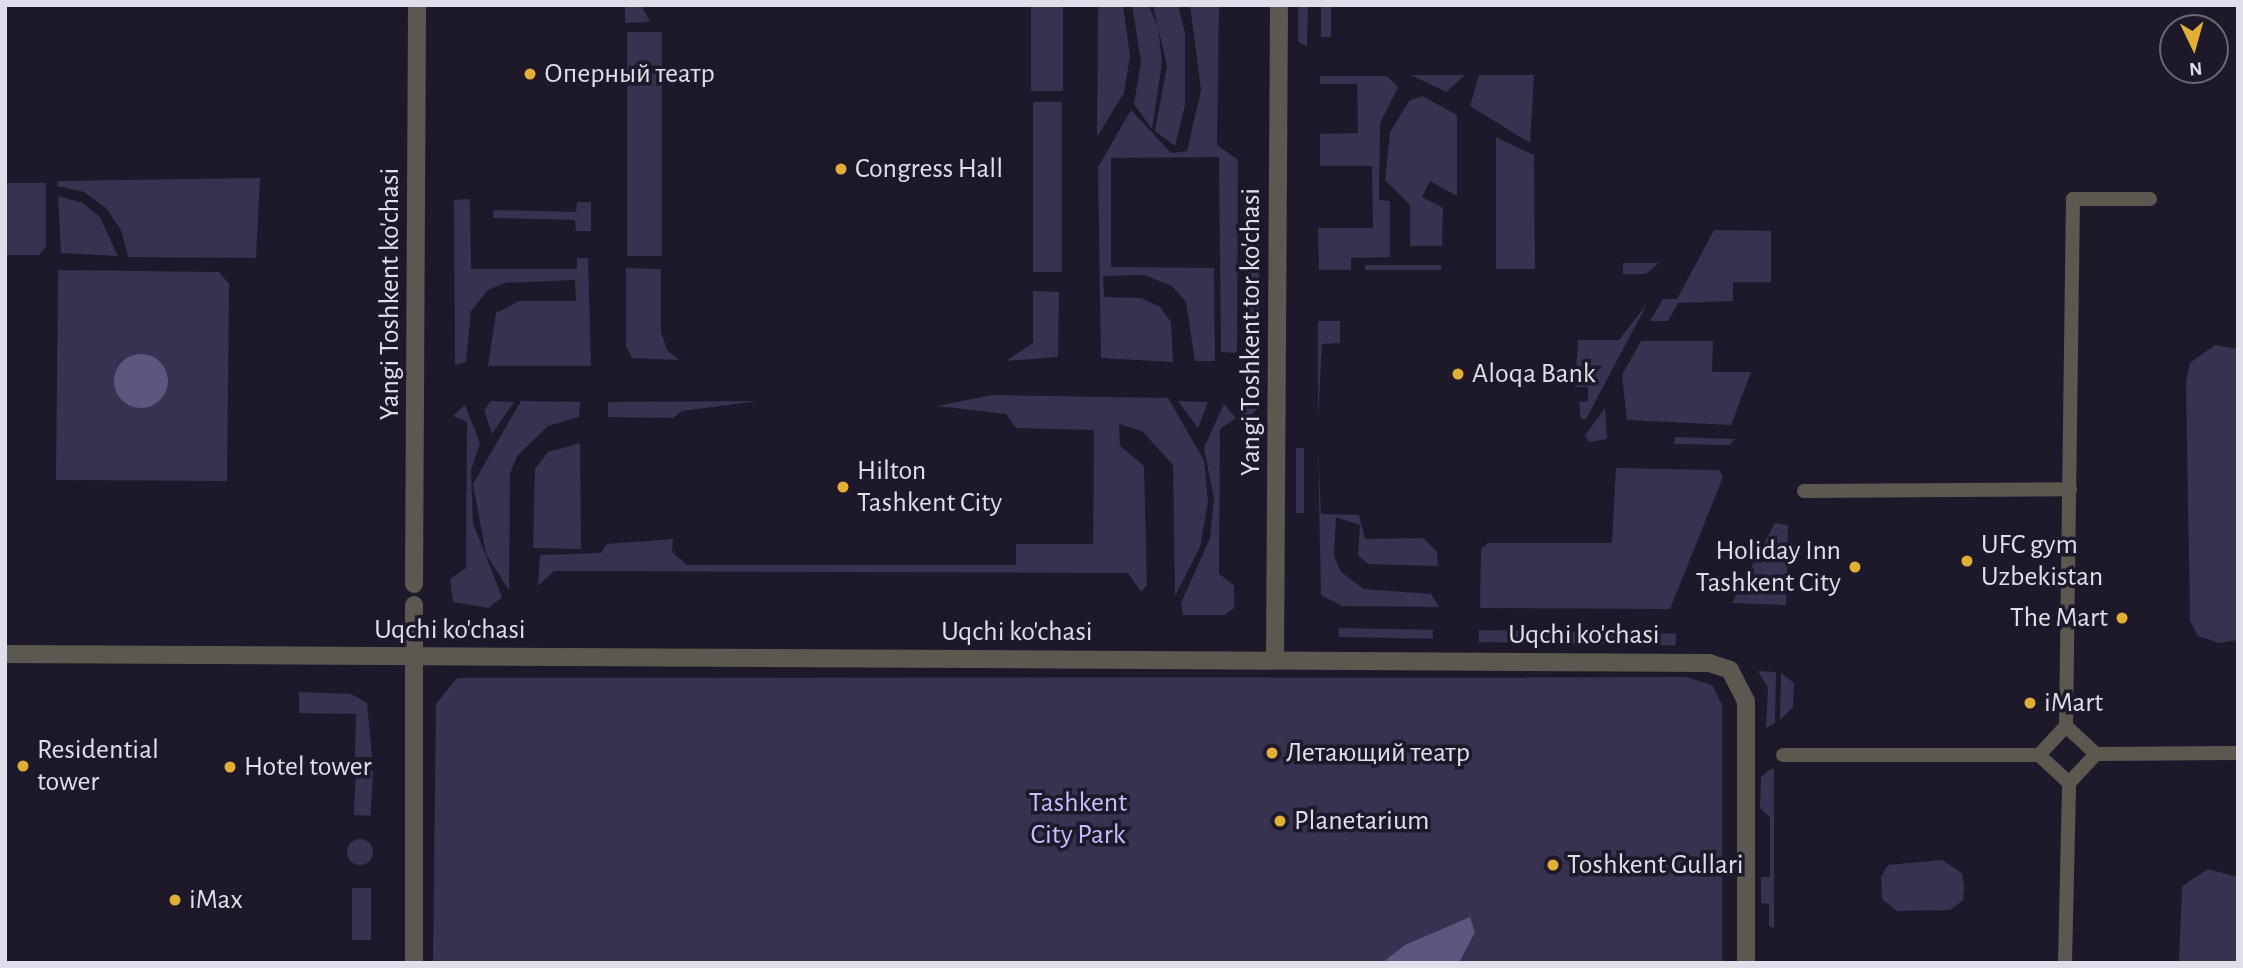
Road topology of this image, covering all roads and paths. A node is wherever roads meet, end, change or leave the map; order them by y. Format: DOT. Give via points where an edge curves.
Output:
graph roads {
  1 [pos="417,5"];
  2 [pos="1279,5"];
  3 [pos="2150,199"];
  4 [pos="2070,489"];
  5 [pos="1804,491"];
  6 [pos="414,584"];
  7 [pos="414,605"];
  8 [pos="5,654"];
  9 [pos="414,656"];
  10 [pos="1275,660"];
  11 [pos="2066,726"];
  12 [pos="2235,753"];
  13 [pos="2096,754"];
  14 [pos="1783,755"];
  15 [pos="2039,755"];
  16 [pos="2069,783"];
  17 [pos="414,963"];
  18 [pos="1745,963"];
  19 [pos="2065,963"];
  1 -- 6 [label="street, Yangi Toshkent ko'chasi"];
  2 -- 10 [label="street, Yangi Toshkent tor ko'chasi"];
  3 -- 4 [label="street" via="2073,199"];
  4 -- 5 [label="street"];
  4 -- 11 [label="street"];
  7 -- 9 [label="street"];
  8 -- 9 [label="street, Uqchi ko'chasi"];
  9 -- 10 [label="street, Uqchi ko'chasi"];
  9 -- 17 [label="street"];
  10 -- 18 [label="street, Uqchi ko'chasi" via="1684,662 1730,670 1746,701"];
  11 -- 13 [label="street"];
  11 -- 15 [label="street"];
  12 -- 13 [label="street"];
  13 -- 16 [label="street"];
  14 -- 15 [label="street"];
  15 -- 16 [label="street"];
  16 -- 19 [label="street"];
}
